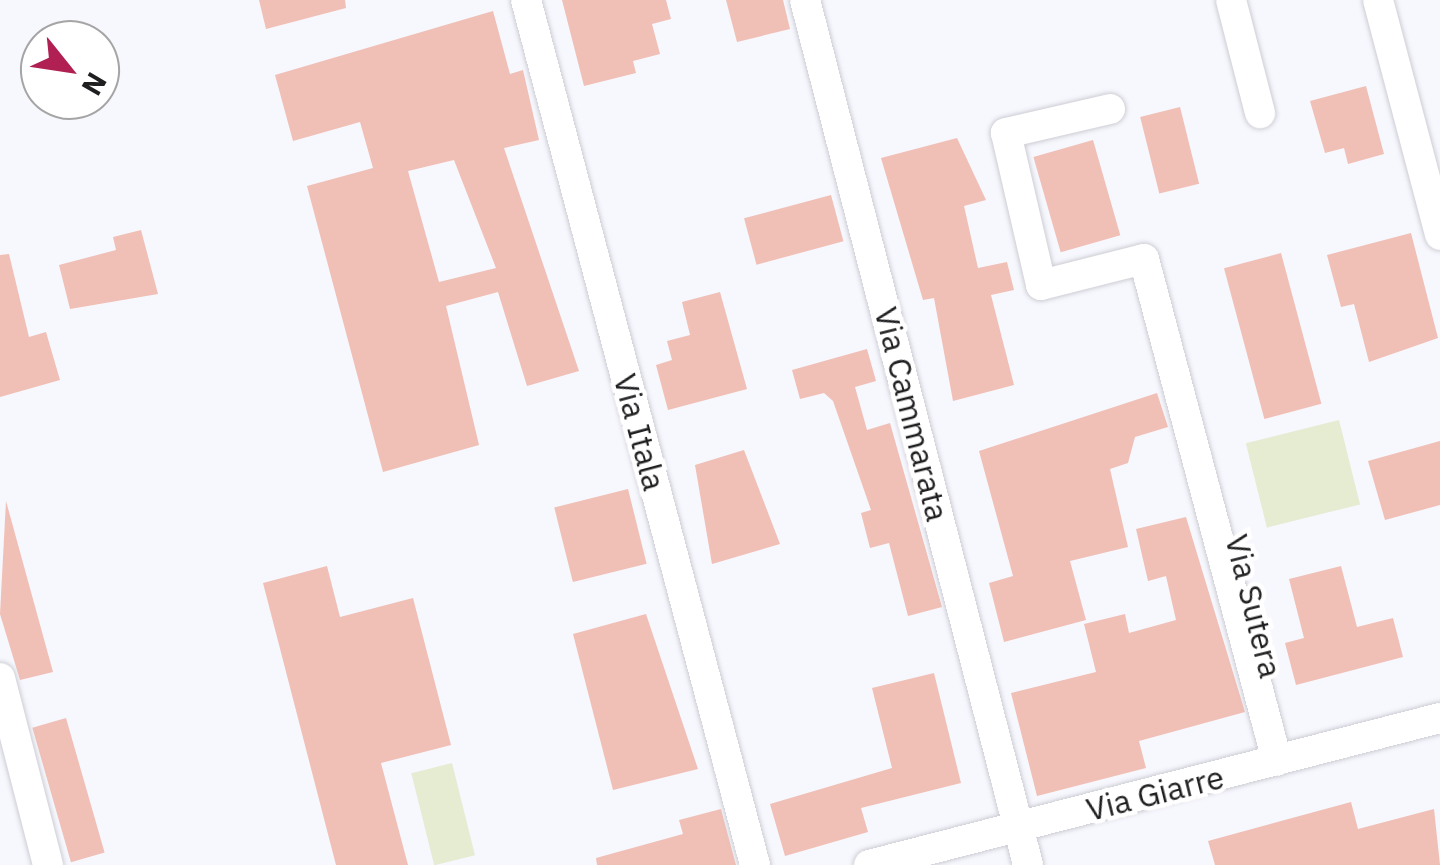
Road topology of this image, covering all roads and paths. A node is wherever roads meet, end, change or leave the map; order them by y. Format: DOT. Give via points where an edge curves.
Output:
graph roads {
  1 [pos="526,0"];
  2 [pos="805,0"];
  3 [pos="1231,0"];
  4 [pos="1378,0"];
  5 [pos="1110,109"];
  6 [pos="1260,114"];
  7 [pos="1440,234"];
  8 [pos="1184,332"];
  9 [pos="0,678"];
  10 [pos="1440,718"];
  11 [pos="1285,759"];
  12 [pos="1018,828"];
  13 [pos="48,865"];
  14 [pos="754,865"];
  15 [pos="869,865"];
  16 [pos="1028,865"];
  1 -- 14 [label="street, Via Itala"];
  2 -- 12 [label="street, Via Cammarata"];
  3 -- 6 [label="street"];
  4 -- 7 [label="street"];
  5 -- 11 [label="street" via="1006,134 1041,285 1144,259"];
  8 -- 11 [label="street, Via Sutera"];
  9 -- 13 [label="street"];
  10 -- 11 [label="street, Via Giarre"];
  11 -- 12 [label="street, Via Giarre"];
  12 -- 15 [label="street, Via Giarre"];
  12 -- 16 [label="street, Via Cammarata"];
}
